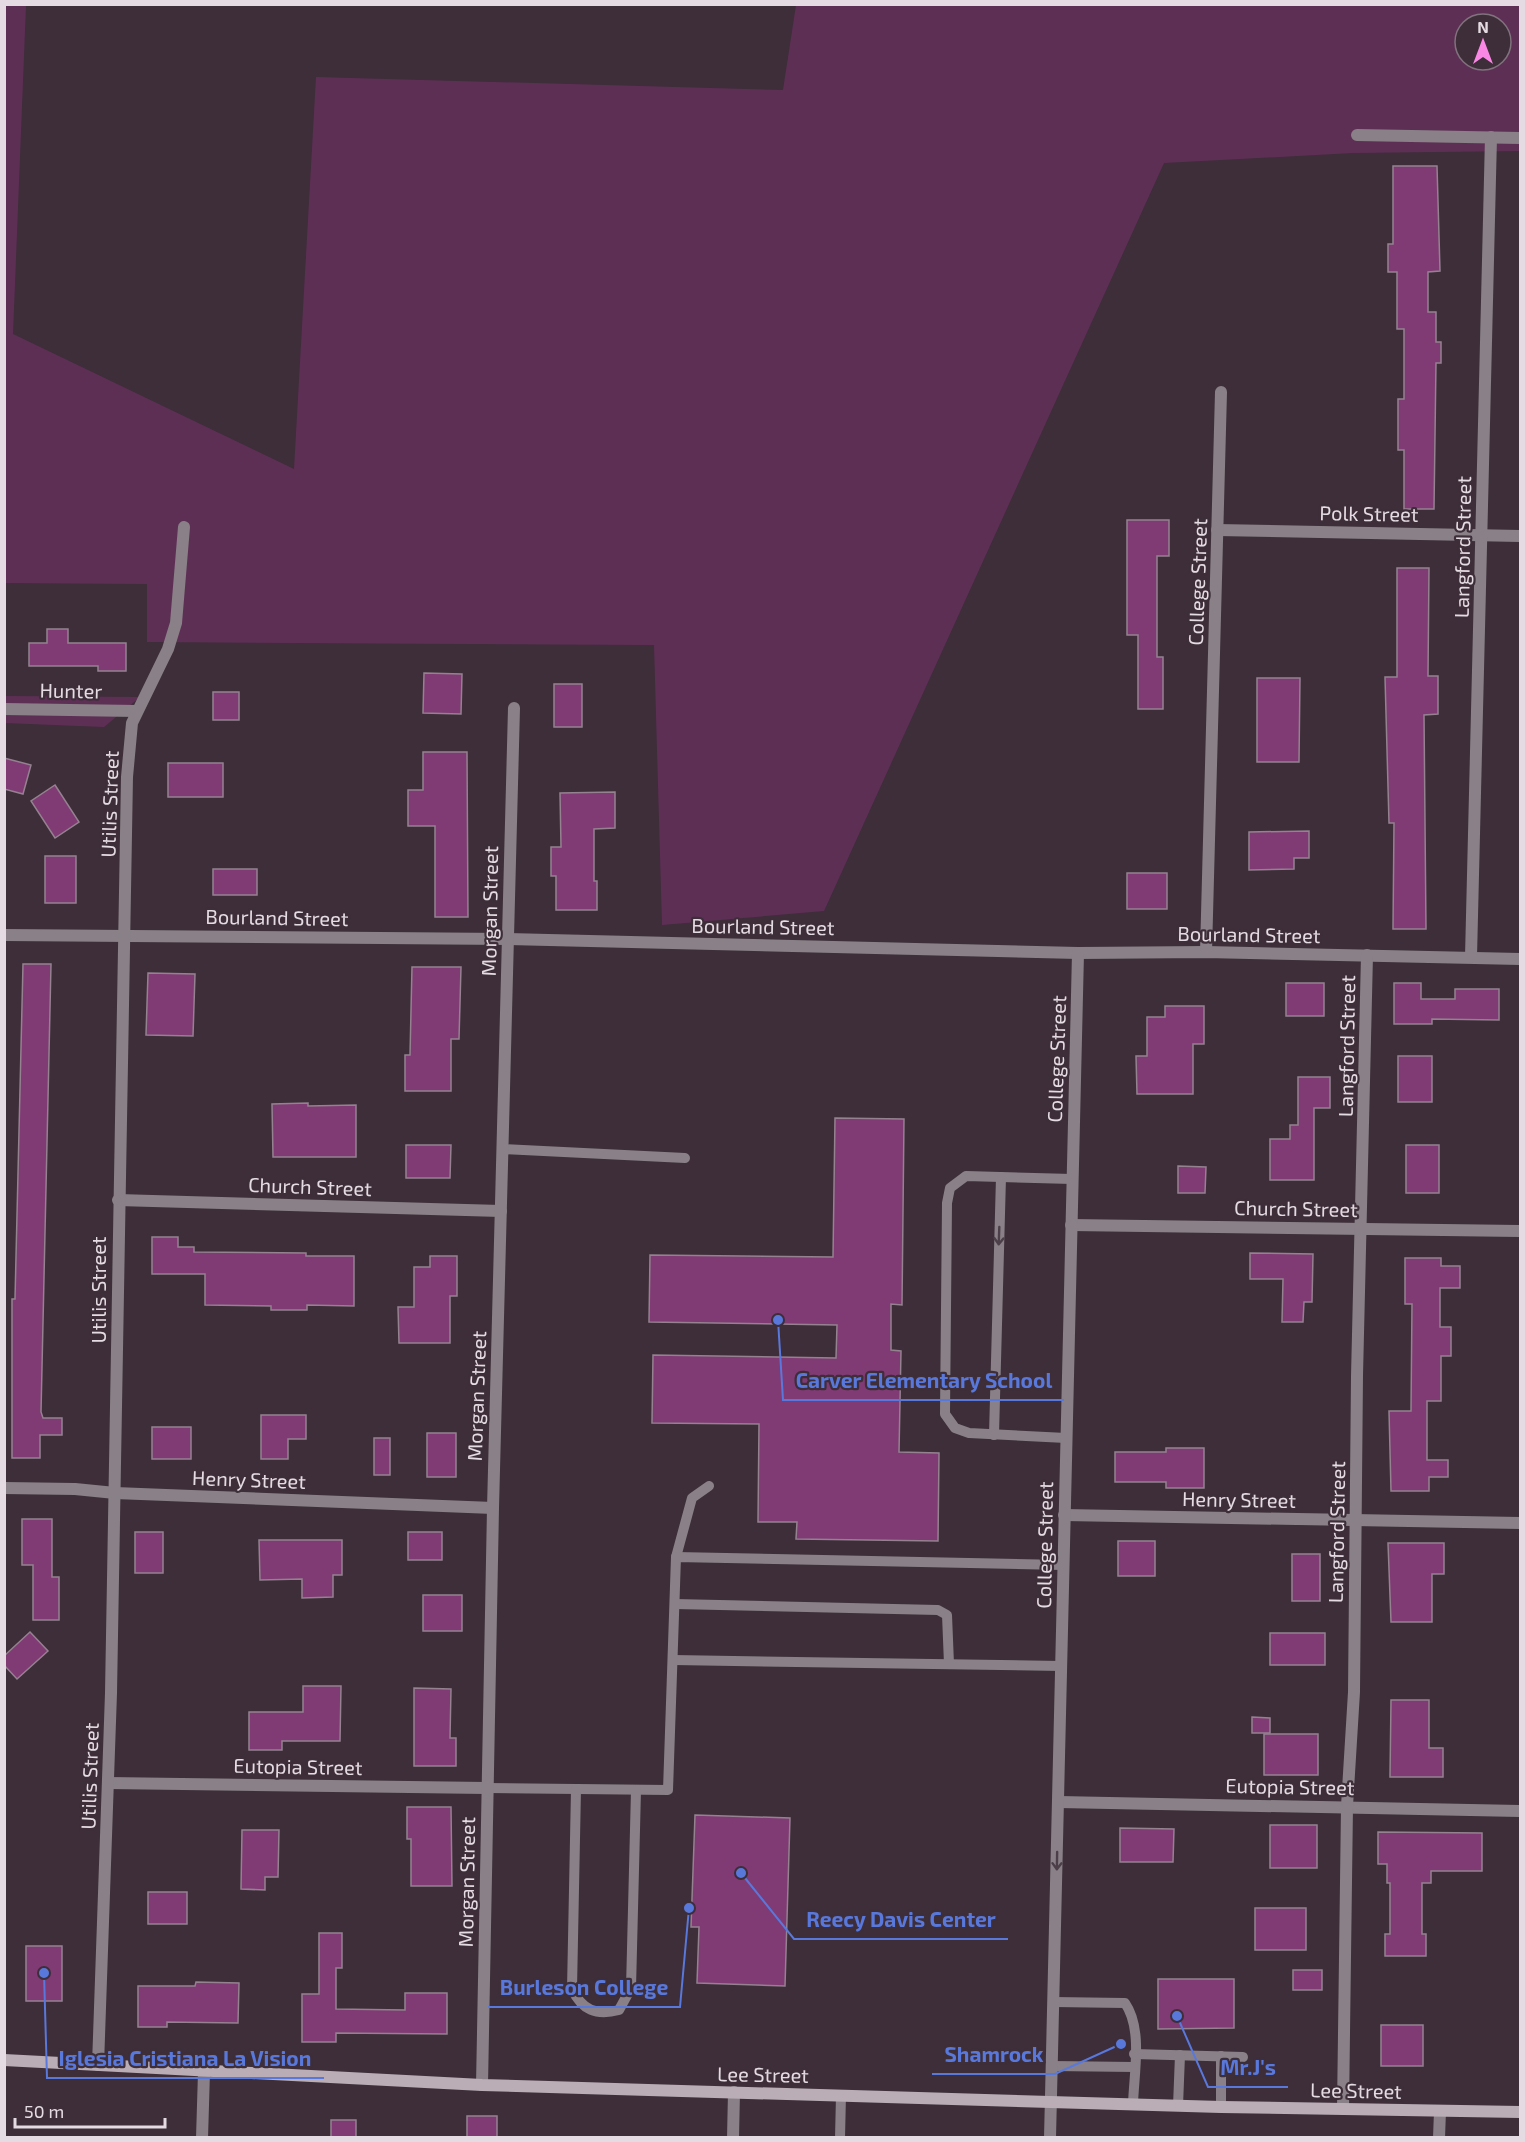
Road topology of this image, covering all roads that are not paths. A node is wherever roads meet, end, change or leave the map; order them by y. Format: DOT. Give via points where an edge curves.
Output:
graph roads {
  1 [pos="1357,135"];
  2 [pos="1491,137"];
  3 [pos="1521,138"];
  4 [pos="1221,392"];
  5 [pos="184,526"];
  6 [pos="1217,530"];
  7 [pos="1481,535"];
  8 [pos="1521,536"];
  9 [pos="513,708"];
  10 [pos="4,709"];
  11 [pos="136,711"];
  12 [pos="4,935"];
  13 [pos="126,935"];
  14 [pos="508,939"];
  15 [pos="1206,952"];
  16 [pos="1078,953"];
  17 [pos="1367,956"];
  18 [pos="1471,957"];
  19 [pos="1521,959"];
  20 [pos="502,1149"];
  21 [pos="686,1158"];
  22 [pos="1001,1178"];
  23 [pos="1072,1179"];
  24 [pos="118,1200"];
  25 [pos="501,1211"];
  26 [pos="1071,1225"];
  27 [pos="1362,1229"];
  28 [pos="1521,1231"];
  29 [pos="994,1436"];
  30 [pos="1066,1438"];
  31 [pos="709,1486"];
  32 [pos="4,1488"];
  33 [pos="115,1493"];
  34 [pos="493,1508"];
  35 [pos="1064,1515"];
  36 [pos="1355,1521"];
  37 [pos="1521,1523"];
  38 [pos="676,1557"];
  39 [pos="1063,1565"];
  40 [pos="675,1604"];
  41 [pos="673,1660"];
  42 [pos="949,1664"];
  43 [pos="1061,1666"];
  44 [pos="108,1783"];
  45 [pos="487,1788"];
  46 [pos="576,1789"];
  47 [pos="636,1790"];
  48 [pos="1059,1803"];
  49 [pos="1347,1806"];
  50 [pos="1521,1810"];
  51 [pos="1054,2002"];
  52 [pos="1134,2054"];
  53 [pos="1179,2055"];
  54 [pos="1221,2056"];
  55 [pos="1242,2056"];
  56 [pos="4,2060"];
  57 [pos="98,2064"];
  58 [pos="1052,2066"];
  59 [pos="1134,2067"];
  60 [pos="204,2072"];
  61 [pos="482,2085"];
  62 [pos="734,2092"];
  63 [pos="841,2095"];
  64 [pos="1051,2101"];
  65 [pos="1133,2104"];
  66 [pos="1178,2106"];
  67 [pos="1221,2107"];
  68 [pos="1343,2109"];
  69 [pos="1440,2110"];
  70 [pos="1521,2112"];
  71 [pos="202,2138"];
  72 [pos="733,2138"];
  73 [pos="840,2138"];
  74 [pos="1050,2138"];
  75 [pos="1439,2138"];
  1 -- 2 [label="street"];
  2 -- 3 [label="street"];
  2 -- 7 [label="street, Langford Street"];
  4 -- 6 [label="street, College Street"];
  5 -- 11 [label="street, Utilis Street" via="176,623 168,649"];
  6 -- 7 [label="street, Polk Street"];
  6 -- 15 [label="street, College Street"];
  7 -- 8 [label="street, Polk Street"];
  7 -- 18 [label="street, Langford Street"];
  9 -- 14 [label="street, Morgan Street"];
  10 -- 11 [label="street, Hunter"];
  11 -- 13 [label="street, Utilis Street" via="127,777"];
  12 -- 13 [label="street, Bourland Street"];
  13 -- 14 [label="street, Bourland Street"];
  13 -- 24 [label="street, Utilis Street"];
  14 -- 16 [label="street, Bourland Street"];
  14 -- 20 [label="street, Morgan Street"];
  15 -- 16 [label="street, Bourland Street"];
  15 -- 17 [label="street, Bourland Street"];
  16 -- 23 [label="street, College Street"];
  17 -- 18 [label="street, Bourland Street"];
  17 -- 27 [label="street, Langford Street"];
  18 -- 19 [label="street, Bourland Street"];
  20 -- 21 [label="lane"];
  20 -- 25 [label="street, Morgan Street"];
  22 -- 23 [label="lane"];
  22 -- 29 [label="lane, one-way"];
  22 -- 29 [label="lane" via="966,1176 950,1188 947,1203 945,1414 955,1428 969,1434"];
  23 -- 26 [label="street, College Street"];
  24 -- 25 [label="street, Church Street"];
  24 -- 33 [label="street, Utilis Street"];
  25 -- 34 [label="street, Morgan Street"];
  26 -- 27 [label="street, Church Street"];
  26 -- 30 [label="street, College Street"];
  27 -- 28 [label="street, Church Street"];
  27 -- 36 [label="street, Langford Street"];
  29 -- 30 [label="lane"];
  30 -- 35 [label="street, College Street"];
  31 -- 38 [label="lane" via="692,1498"];
  32 -- 33 [label="street, Henry Street"];
  33 -- 34 [label="street, Henry Street"];
  33 -- 44 [label="street, Utilis Street"];
  34 -- 45 [label="street, Morgan Street"];
  35 -- 36 [label="street, Henry Street"];
  35 -- 39 [label="street, College Street"];
  36 -- 37 [label="street, Henry Street"];
  36 -- 49 [label="street, Langford Street" via="1354,1692"];
  38 -- 39 [label="lane"];
  38 -- 40 [label="lane"];
  39 -- 43 [label="street, College Street"];
  40 -- 41 [label="lane"];
  40 -- 42 [label="lane" via="938,1610 947,1615"];
  41 -- 42 [label="lane"];
  41 -- 47 [label="lane" via="668,1790"];
  42 -- 43 [label="lane"];
  43 -- 48 [label="street, College Street"];
  44 -- 45 [label="street, Eutopia Street"];
  44 -- 57 [label="street, Utilis Street"];
  45 -- 46 [label="lane"];
  45 -- 61 [label="street, Morgan Street"];
  46 -- 47 [label="lane"];
  46 -- 47 [label="lane" via="572,1989 578,2002 604,2014 619,2010 631,1988"];
  48 -- 49 [label="street, Eutopia Street"];
  48 -- 51 [label="street, College Street, one-way"];
  49 -- 50 [label="street, Eutopia Street"];
  49 -- 68 [label="street, Langford Street"];
  51 -- 52 [label="lane" via="1125,2002 1132,2013"];
  51 -- 58 [label="street, College Street"];
  52 -- 53 [label="lane"];
  52 -- 59 [label="lane"];
  53 -- 54 [label="lane"];
  53 -- 66 [label="lane"];
  54 -- 55 [label="lane"];
  54 -- 67 [label="lane"];
  56 -- 57 [label="main road, Lee Street"];
  57 -- 60 [label="main road, Lee Street"];
  58 -- 59 [label="lane"];
  58 -- 64 [label="street, College Street"];
  59 -- 65 [label="lane"];
  60 -- 61 [label="main road, Lee Street"];
  60 -- 71 [label="street"];
  61 -- 62 [label="main road, Lee Street"];
  62 -- 63 [label="main road, Lee Street"];
  62 -- 72 [label="street"];
  63 -- 64 [label="main road, Lee Street"];
  63 -- 73 [label="lane"];
  64 -- 65 [label="main road, Lee Street"];
  64 -- 74 [label="street, College Street"];
  65 -- 66 [label="main road, Lee Street"];
  66 -- 67 [label="main road, Lee Street"];
  67 -- 68 [label="main road, Lee Street"];
  68 -- 69 [label="main road, Lee Street"];
  69 -- 70 [label="main road, Lee Street"];
  69 -- 75 [label="street"];
}
